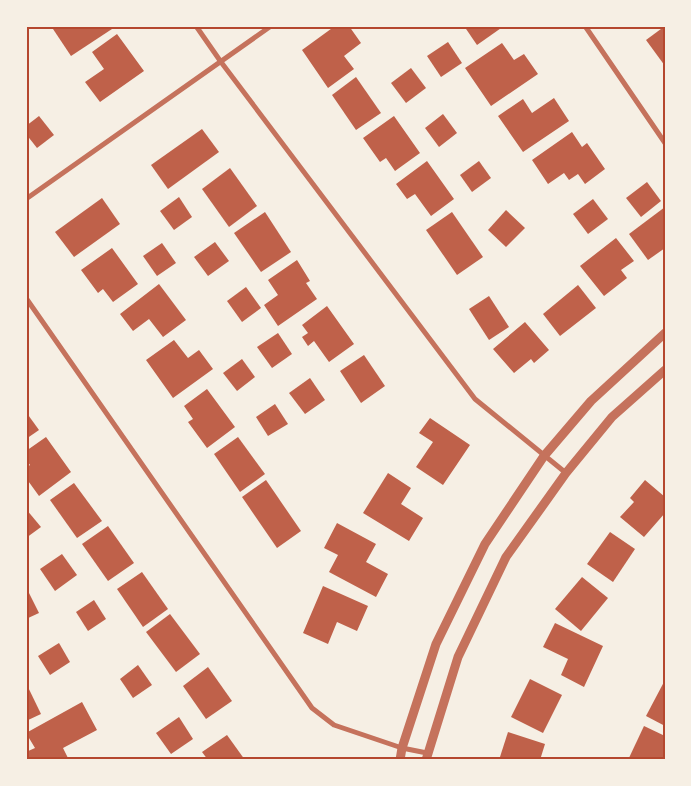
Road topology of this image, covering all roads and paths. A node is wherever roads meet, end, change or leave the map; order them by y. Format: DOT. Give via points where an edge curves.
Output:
graph roads {
  1 [pos="196,26"];
  2 [pos="271,26"];
  3 [pos="585,26"];
  4 [pos="221,62"];
  5 [pos="665,143"];
  6 [pos="26,199"];
  7 [pos="26,298"];
  8 [pos="665,333"];
  9 [pos="665,370"];
  10 [pos="544,456"];
  11 [pos="566,473"];
  12 [pos="402,748"];
  13 [pos="426,756"];
  14 [pos="400,760"];
  1 -- 4 [label="street"];
  2 -- 4 [label="street"];
  3 -- 5 [label="street"];
  4 -- 6 [label="street"];
  4 -- 10 [label="street" via="475,399"];
  7 -- 12 [label="street" via="312,708 334,725"];
  8 -- 10 [label="street" via="591,401"];
  9 -- 11 [label="street" via="612,417"];
  10 -- 11 [label="street"];
  10 -- 12 [label="street" via="485,544 436,644"];
  11 -- 13 [label="street" via="506,557 458,656"];
  12 -- 13 [label="street"];
  12 -- 14 [label="street"];
}
